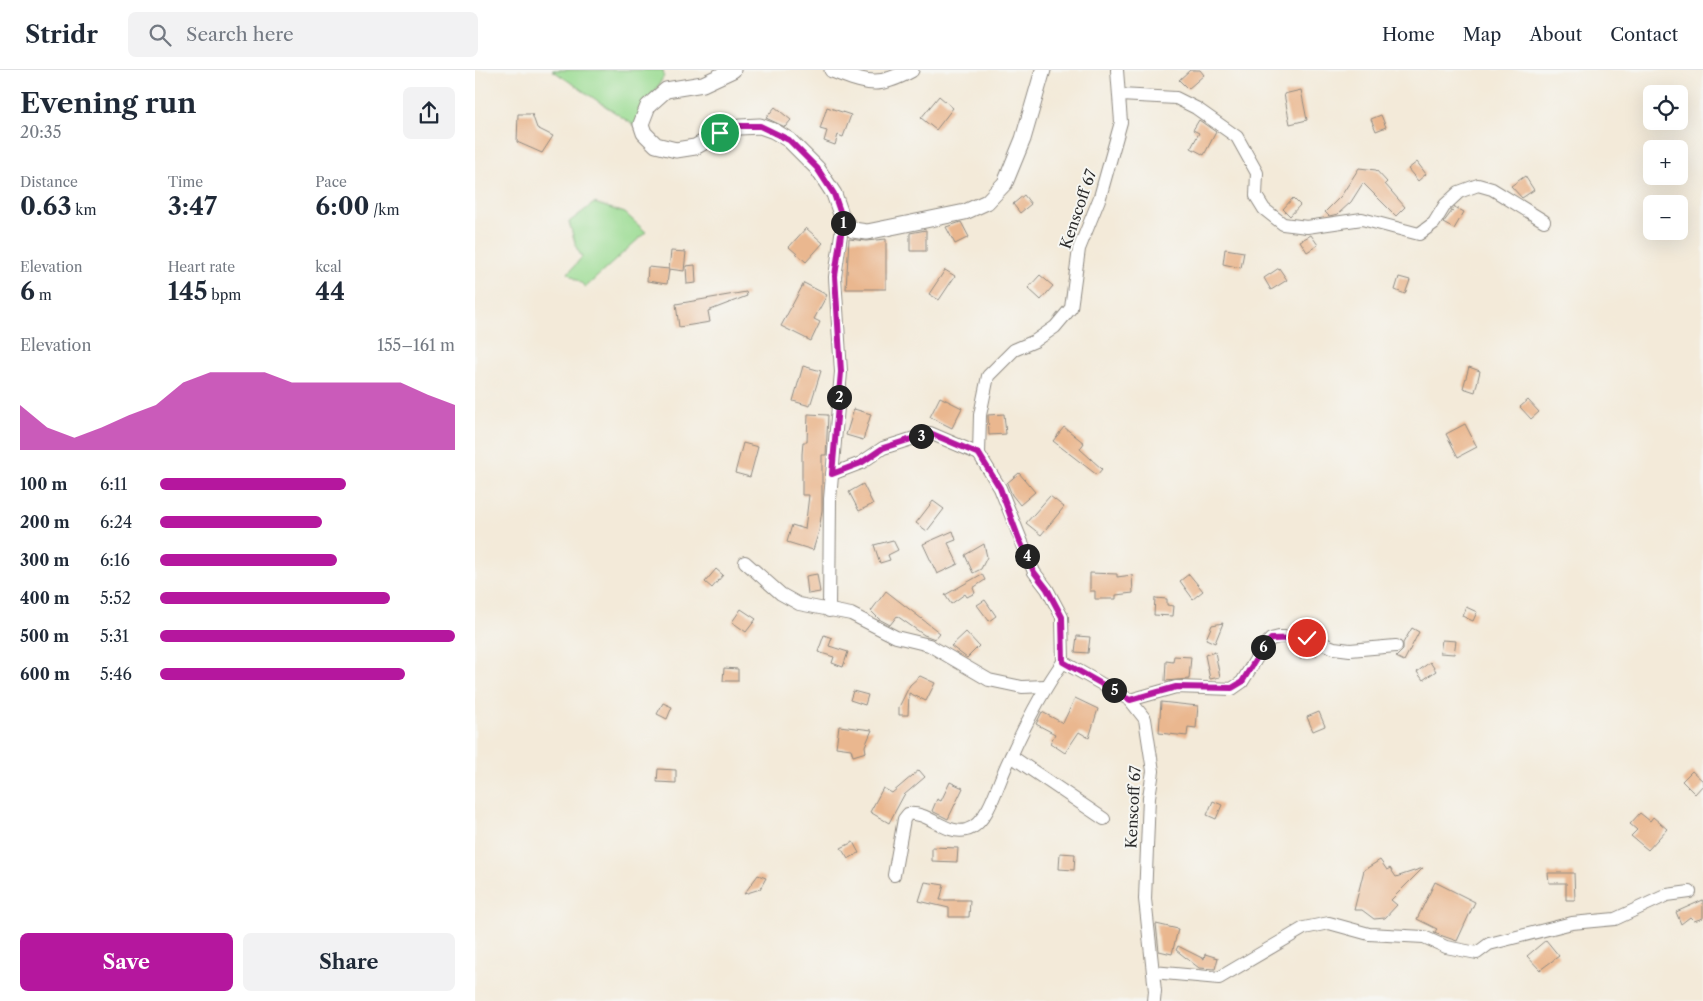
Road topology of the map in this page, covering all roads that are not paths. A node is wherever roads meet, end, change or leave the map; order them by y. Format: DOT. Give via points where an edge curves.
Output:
graph roads {
  1 [pos="733,70"];
  2 [pos="832,70"];
  3 [pos="911,70"];
  4 [pos="1043,70"];
  5 [pos="1117,70"];
  6 [pos="1121,95"];
  7 [pos="843,220"];
  8 [pos="1544,220"];
  9 [pos="979,454"];
  10 [pos="832,474"];
  11 [pos="745,562"];
  12 [pos="829,611"];
  13 [pos="1396,646"];
  14 [pos="1063,662"];
  15 [pos="1046,686"];
  16 [pos="1130,700"];
  17 [pos="1011,756"];
  18 [pos="1104,819"];
  19 [pos="894,875"];
  20 [pos="1690,892"];
  21 [pos="1153,972"];
  22 [pos="1154,1001"];
  1 -- 7 [label="main road" via="703,84 666,90 648,106 641,124 644,133 655,145 676,150 695,147 740,126 760,126 774,131 789,140 817,168 834,194"];
  2 -- 3 [label="main road" via="878,83 891,81"];
  4 -- 7 [label="main road" via="1023,139 1005,183 987,202 965,212 867,232 853,230"];
  5 -- 6 [label="street, Kenscoff 67"];
  6 -- 8 [label="street" via="1176,98 1237,137 1257,173 1256,196 1264,209 1283,224 1307,227 1362,219 1419,234 1433,223 1459,192 1478,185 1492,188"];
  6 -- 9 [label="street, Kenscoff 67" via="1121,122 1100,197 1079,249 1071,308 1055,327 1035,342 1014,350 988,376 980,415"];
  7 -- 10 [label="street" via="835,276 841,372"];
  9 -- 10 [label="street" via="930,433 883,448 861,463"];
  9 -- 14 [label="street" via="1000,488 1034,572 1062,617"];
  10 -- 12 [label="street"];
  11 -- 12 [label="street" via="781,594 799,604"];
  12 -- 15 [label="street" via="851,614 896,637 929,645 989,680 1022,687"];
  13 -- 16 [label="street" via="1350,650 1307,638 1279,637 1264,646 1242,682 1232,688 1176,687"];
  14 -- 15 [label="street"];
  14 -- 16 [label="street, Kenscoff 67"];
  15 -- 17 [label="street"];
  16 -- 21 [label="street, Kenscoff 67" via="1145,719 1153,771 1145,899"];
  17 -- 18 [label="street"];
  17 -- 19 [label="street" via="988,809 968,830 945,828 915,814 906,816"];
  20 -- 21 [label="street" via="1667,895 1615,919 1572,923 1489,944 1477,953 1446,947 1424,937 1369,934 1329,923 1304,928 1219,978"];
  21 -- 22 [label="street, Kenscoff 67"];
}
